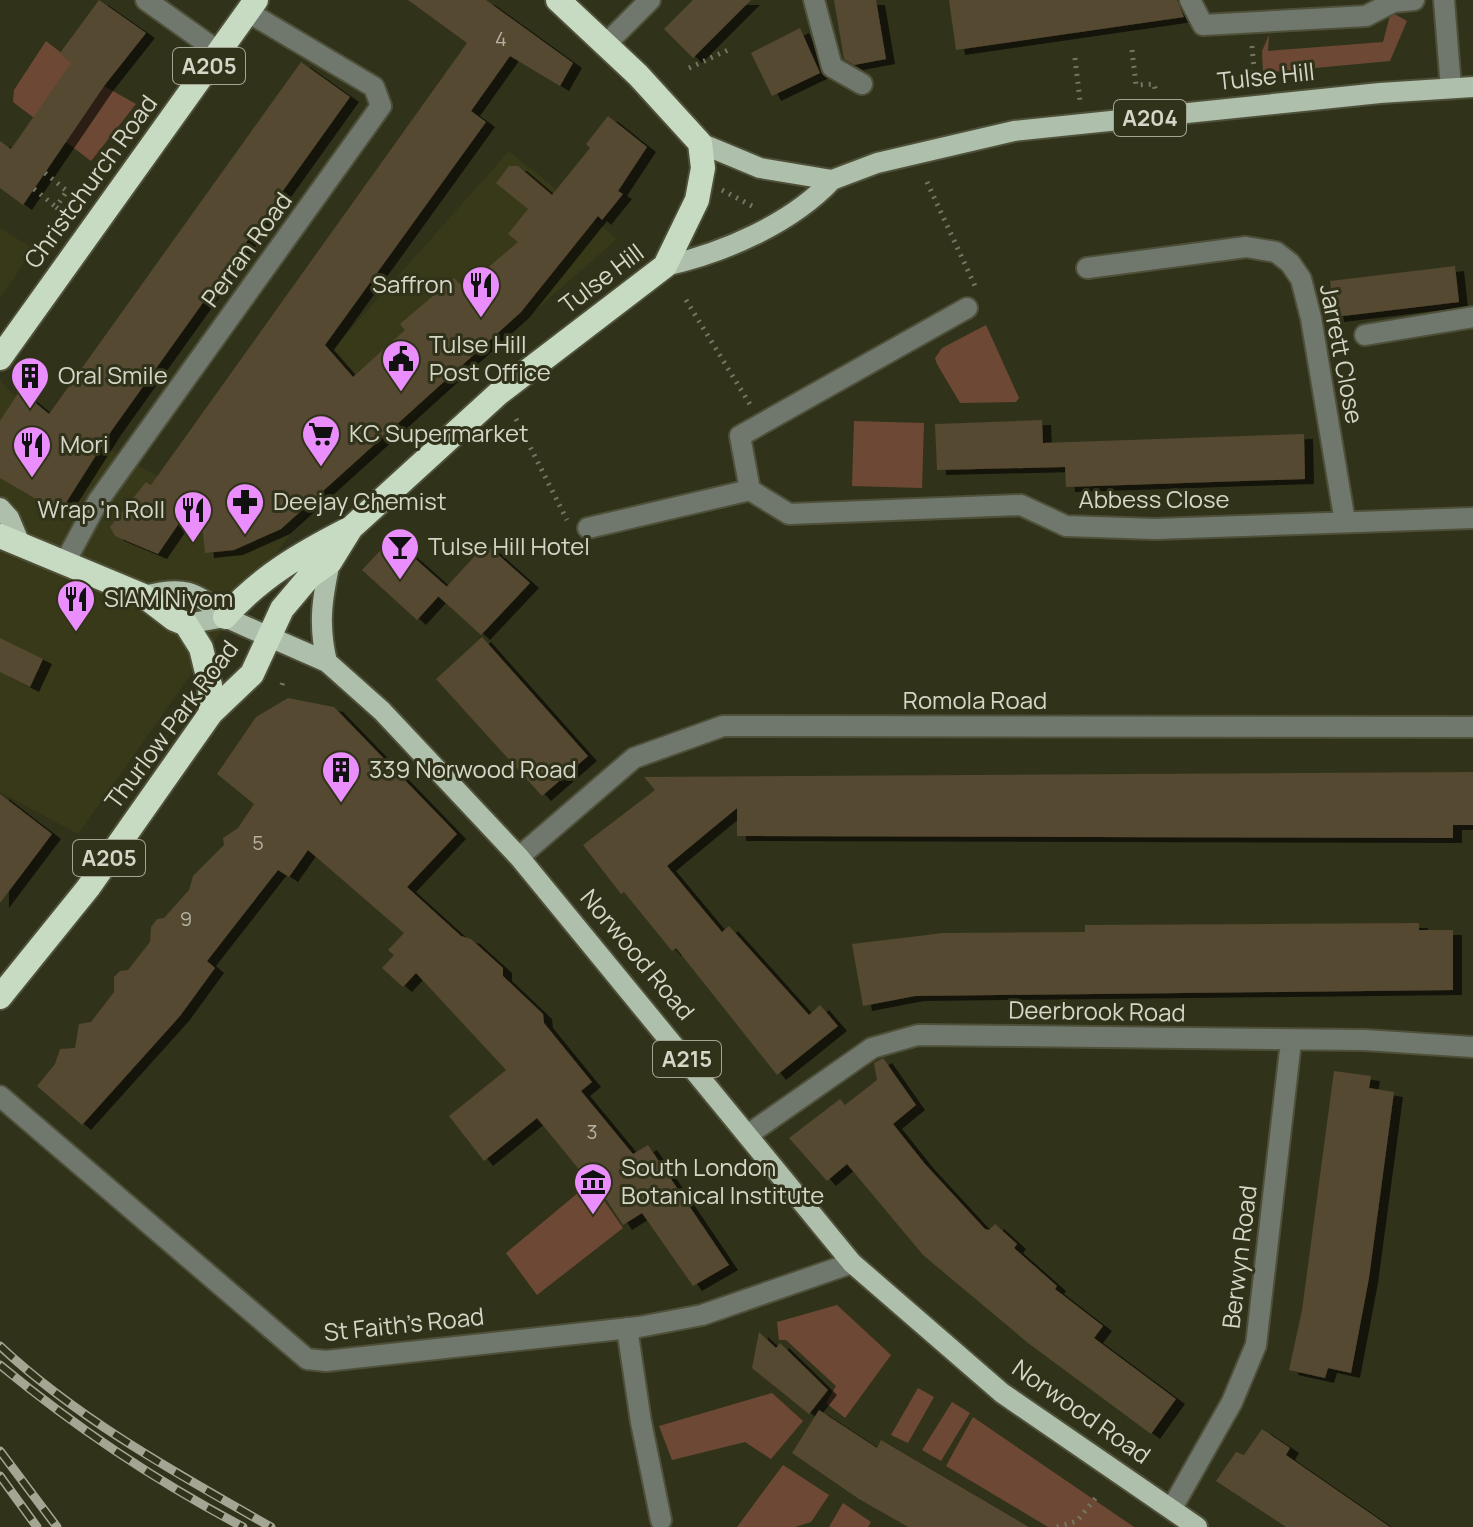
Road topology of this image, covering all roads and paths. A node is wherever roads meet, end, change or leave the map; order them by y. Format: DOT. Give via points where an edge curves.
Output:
graph roads {
  1 [pos="146,0"];
  2 [pos="558,0"];
  3 [pos="650,0"];
  4 [pos="814,0"];
  5 [pos="1190,0"];
  6 [pos="1414,0"];
  7 [pos="1444,0"];
  8 [pos="252,6"];
  9 [pos="606,44"];
  10 [pos="728,50"];
  11 [pos="1132,50"];
  12 [pos="219,52"];
  13 [pos="1075,58"];
  14 [pos="689,68"];
  15 [pos="862,84"];
  16 [pos="1473,87"];
  17 [pos="1451,88"];
  18 [pos="1156,92"];
  19 [pos="1080,103"];
  20 [pos="700,143"];
  21 [pos="45,173"];
  22 [pos="832,180"];
  23 [pos="927,182"];
  24 [pos="34,189"];
  25 [pos="733,193"];
  26 [pos="752,206"];
  27 [pos="56,207"];
  28 [pos="67,216"];
  29 [pos="665,266"];
  30 [pos="1087,268"];
  31 [pos="686,300"];
  32 [pos="967,308"];
  33 [pos="1473,317"];
  34 [pos="1365,335"];
  35 [pos="0,358"];
  36 [pos="516,419"];
  37 [pos="762,424"];
  38 [pos="750,490"];
  39 [pos="0,508"];
  40 [pos="1473,518"];
  41 [pos="1345,522"];
  42 [pos="351,528"];
  43 [pos="588,528"];
  44 [pos="10,540"];
  45 [pos="330,562"];
  46 [pos="64,564"];
  47 [pos="144,596"];
  48 [pos="225,617"];
  49 [pos="186,624"];
  50 [pos="270,638"];
  51 [pos="327,662"];
  52 [pos="284,678"];
  53 [pos="282,685"];
  54 [pos="211,713"];
  55 [pos="1473,727"];
  56 [pos="519,857"];
  57 [pos="0,997"];
  58 [pos="1291,1041"];
  59 [pos="1473,1047"];
  60 [pos="0,1096"];
  61 [pos="749,1134"];
  62 [pos="852,1263"];
  63 [pos="627,1328"];
  64 [pos="1098,1495"];
  65 [pos="1172,1508"];
  66 [pos="661,1520"];
  67 [pos="1057,1527"];
  68 [pos="1197,1527"];
  1 -- 12 [label="street"];
  2 -- 9 [label="highway"];
  3 -- 9 [label="street"];
  4 -- 15 [label="street" via="832,67"];
  5 -- 6 [label="street" via="1203,25 1366,16 1393,2"];
  7 -- 17 [label="street"];
  8 -- 12 [label="highway, Christchurch Road / A205"];
  8 -- 46 [label="street, Perran Road" via="374,87 381,106 98,501"];
  9 -- 20 [label="highway"];
  10 -- 14 [label="path"];
  11 -- 18 [label="path" via="1136,85 1154,84"];
  12 -- 35 [label="highway, Christchurch Road / A205"];
  13 -- 19 [label="path"];
  16 -- 17 [label="main road, Tulse Hill / A204"];
  17 -- 22 [label="main road, Tulse Hill / A204" via="1014,131 877,163"];
  20 -- 22 [label="main road" via="760,168"];
  20 -- 29 [label="highway, A205" via="703,168 697,200"];
  21 -- 27 [label="path" via="67,191"];
  22 -- 29 [label="main road, Tulse Hill / A204" via="815,199 765,227 705,257"];
  23 -- 32 [label="path" via="979,293"];
  24 -- 27 [label="path"];
  25 -- 26 [label="path"];
  27 -- 28 [label="path"];
  29 -- 42 [label="highway, Tulse Hill / A205" via="499,393"];
  30 -- 41 [label="street, Jarrett Close" via="1246,247 1276,252 1290,263 1301,279 1311,318"];
  31 -- 37 [label="path"];
  32 -- 37 [label="street"];
  33 -- 34 [label="street"];
  36 -- 43 [label="path" via="575,536"];
  37 -- 38 [label="street" via="740,436"];
  38 -- 41 [label="street, Abbess Close" via="789,514 1021,505 1066,526 1155,529"];
  38 -- 43 [label="street"];
  39 -- 44 [label="main road" via="9,518"];
  40 -- 41 [label="street, Abbess Close"];
  42 -- 45 [label="highway, Tulse Hill / A205"];
  42 -- 48 [label="highway, A205" via="287,561"];
  44 -- 46 [label="highway"];
  45 -- 50 [label="highway, Tulse Hill / A205" via="294,594"];
  45 -- 51 [label="main road" via="319,617"];
  46 -- 47 [label="highway"];
  47 -- 48 [label="main road, Norwood Road" via="170,589 188,591"];
  47 -- 49 [label="highway"];
  48 -- 49 [label="main road"];
  48 -- 50 [label="main road, Norwood Road / A215"];
  49 -- 54 [label="highway" via="201,648"];
  50 -- 51 [label="main road, Norwood Road / A215"];
  50 -- 54 [label="highway, Thurlow Park Road / A205" via="246,682"];
  51 -- 56 [label="main road, Norwood Road / A215" via="406,734"];
  52 -- 53 [label="path"];
  54 -- 57 [label="highway, Thurlow Park Road / A205" via="88,888"];
  55 -- 56 [label="street, Romola Road" via="723,726 634,758"];
  56 -- 61 [label="main road, Norwood Road / A215"];
  58 -- 59 [label="street, Deerbrook Road"];
  58 -- 61 [label="street, Deerbrook Road" via="918,1035 872,1048"];
  58 -- 65 [label="street, Berwyn Road" via="1256,1345 1232,1402"];
  60 -- 63 [label="street, St Faith's Road" via="307,1359"];
  61 -- 62 [label="main road, Norwood Road / A215"];
  62 -- 63 [label="street, St Faith's Road" via="702,1315"];
  62 -- 65 [label="main road, Norwood Road / A215" via="1002,1393"];
  63 -- 66 [label="street"];
  64 -- 67 [label="path" via="1077,1521"];
  65 -- 68 [label="main road, Norwood Road / A215"];
}
